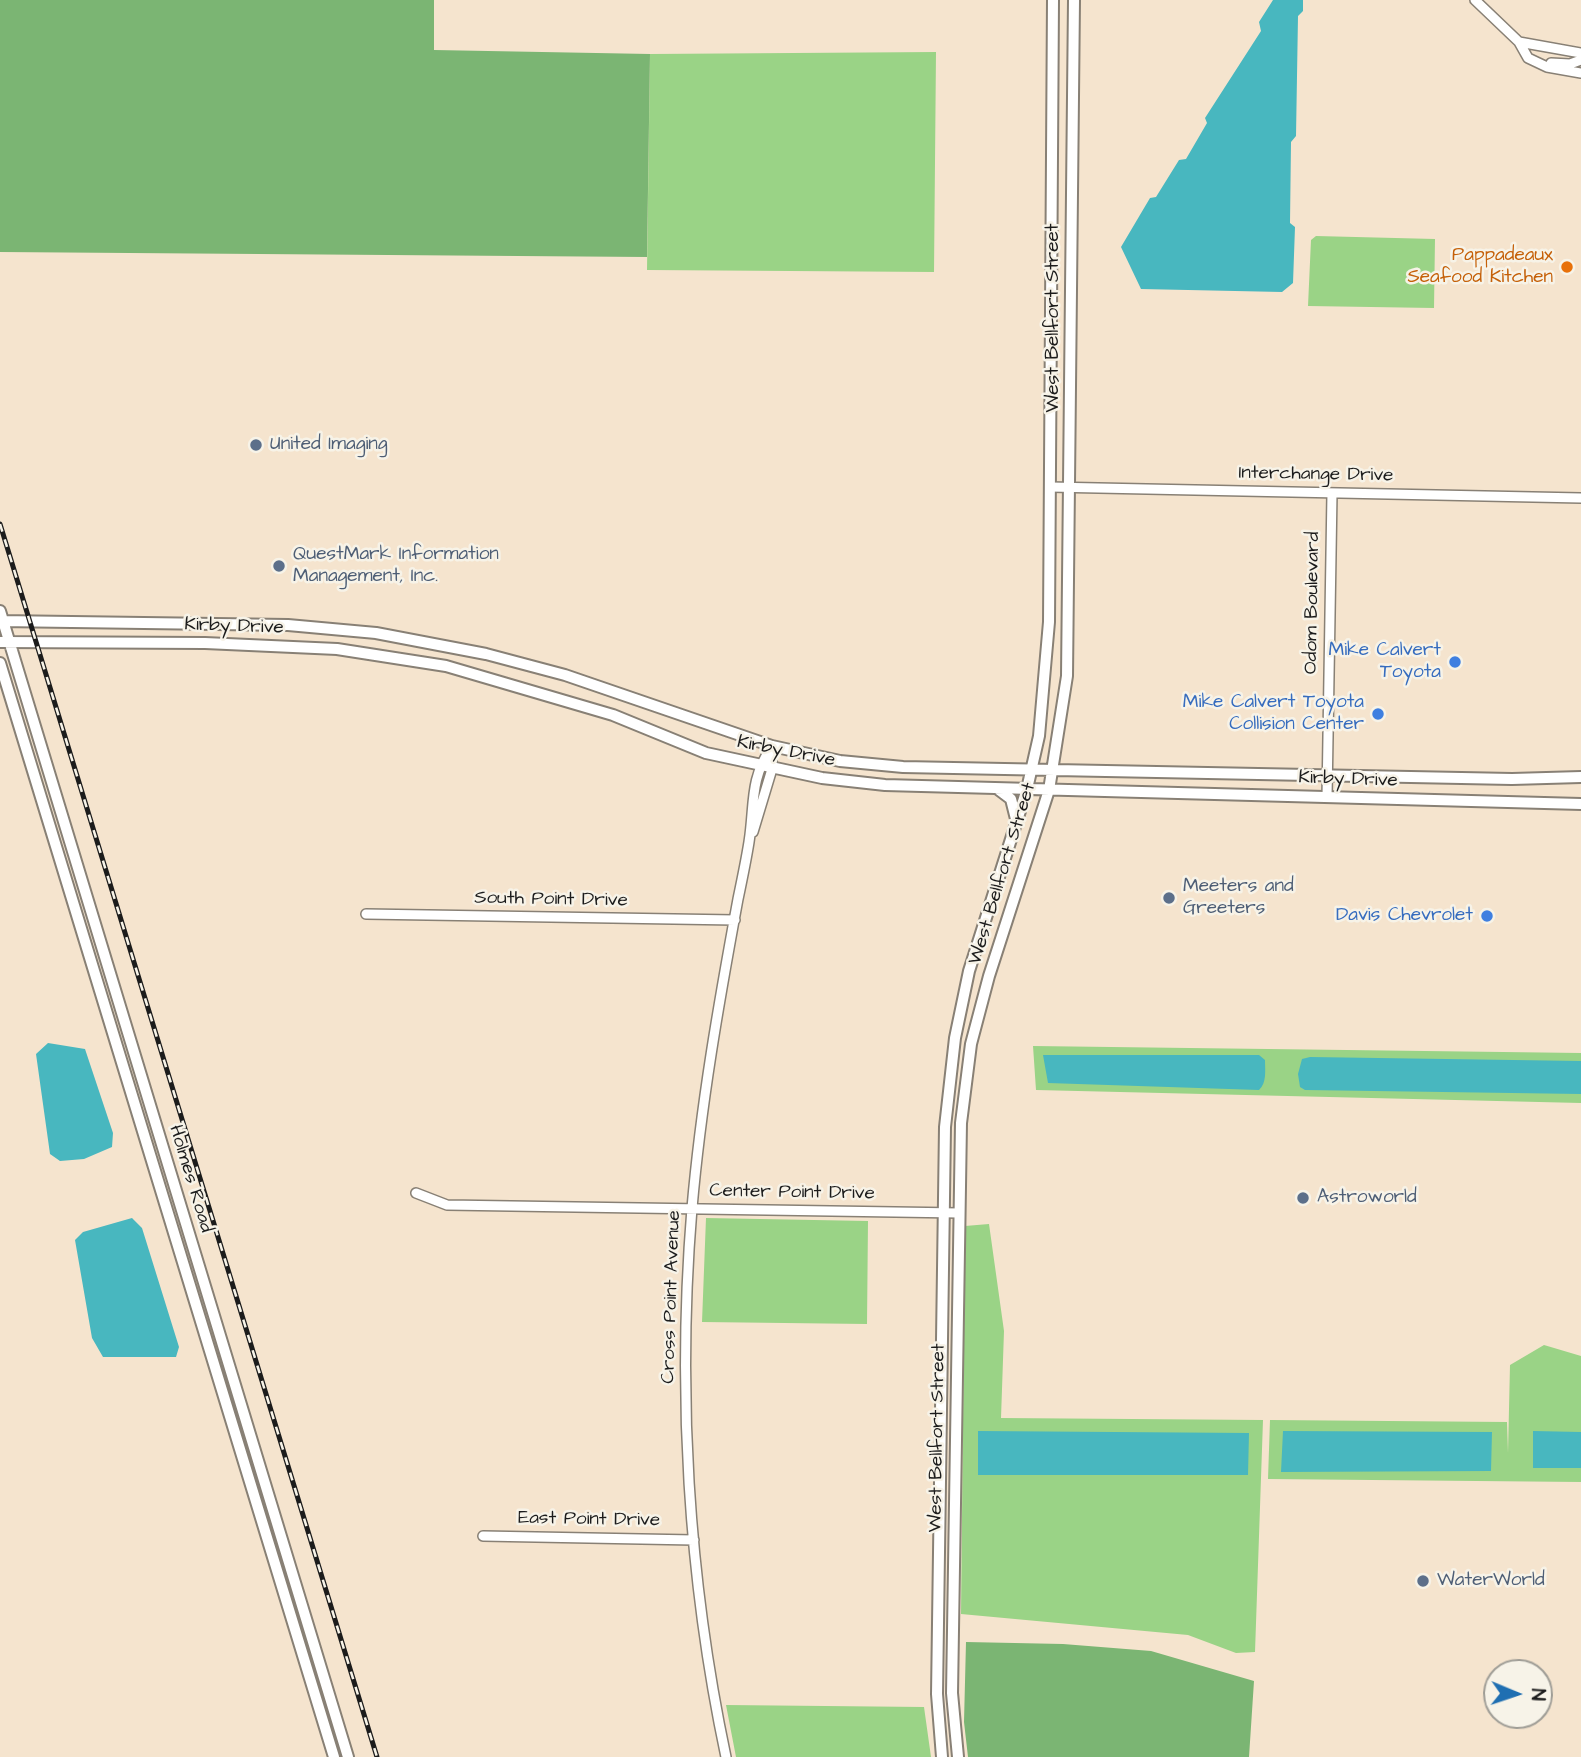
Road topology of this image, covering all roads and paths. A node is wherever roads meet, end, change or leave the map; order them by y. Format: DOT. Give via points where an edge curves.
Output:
graph roads {
  1 [pos="1053,0"];
  2 [pos="1074,0"];
  3 [pos="1475,0"];
  4 [pos="1519,42"];
  5 [pos="1581,53"];
  6 [pos="1528,58"];
  7 [pos="1581,60"];
  8 [pos="1581,73"];
  9 [pos="1052,99"];
  10 [pos="1073,100"];
  11 [pos="1052,223"];
  12 [pos="1073,223"];
  13 [pos="1052,343"];
  14 [pos="1072,344"];
  15 [pos="1050,487"];
  16 [pos="1070,488"];
  17 [pos="1332,493"];
  18 [pos="1581,498"];
  19 [pos="1,618"];
  20 [pos="1049,622"];
  21 [pos="206,623"];
  22 [pos="1069,625"];
  23 [pos="376,633"];
  24 [pos="5,642"];
  25 [pos="205,643"];
  26 [pos="373,654"];
  27 [pos="486,654"];
  28 [pos="0,663"];
  29 [pos="481,675"];
  30 [pos="620,694"];
  31 [pos="613,715"];
  32 [pos="772,746"];
  33 [pos="758,766"];
  34 [pos="1053,767"];
  35 [pos="1032,768"];
  36 [pos="772,769"];
  37 [pos="1327,775"];
  38 [pos="1581,777"];
  39 [pos="1512,779"];
  40 [pos="993,788"];
  41 [pos="1027,789"];
  42 [pos="1049,790"];
  43 [pos="1327,797"];
  44 [pos="1512,802"];
  45 [pos="1581,803"];
  46 [pos="1016,824"];
  47 [pos="66,834"];
  48 [pos="52,839"];
  49 [pos="750,840"];
  50 [pos="366,915"];
  51 [pos="734,920"];
  52 [pos="969,971"];
  53 [pos="989,976"];
  54 [pos="168,1167"];
  55 [pos="154,1172"];
  56 [pos="416,1194"];
  57 [pos="692,1209"];
  58 [pos="943,1212"];
  59 [pos="958,1213"];
  60 [pos="239,1399"];
  61 [pos="225,1404"];
  62 [pos="483,1536"];
  63 [pos="694,1540"];
  64 [pos="310,1634"];
  65 [pos="297,1638"];
  66 [pos="334,1757"];
  67 [pos="348,1757"];
  68 [pos="726,1757"];
  69 [pos="942,1757"];
  70 [pos="958,1757"];
  1 -- 9 [label="main road, West Bellfort Street"];
  2 -- 10 [label="main road, West Bellfort Street"];
  3 -- 4 [label="street"];
  4 -- 5 [label="street"];
  4 -- 6 [label="street"];
  6 -- 7 [label="street" via="1570,64"];
  6 -- 8 [label="street"];
  9 -- 10 [label="main road"];
  9 -- 11 [label="main road, West Bellfort Street"];
  10 -- 12 [label="main road, West Bellfort Street"];
  11 -- 12 [label="main road"];
  11 -- 13 [label="main road, West Bellfort Street"];
  12 -- 14 [label="main road, West Bellfort Street"];
  13 -- 14 [label="main road"];
  13 -- 15 [label="main road, West Bellfort Street"];
  14 -- 16 [label="main road, West Bellfort Street"];
  15 -- 16 [label="street, Interchange Drive"];
  15 -- 20 [label="main road, West Bellfort Street"];
  16 -- 17 [label="street, Interchange Drive"];
  16 -- 22 [label="main road, West Bellfort Street"];
  17 -- 18 [label="street, Interchange Drive"];
  17 -- 37 [label="street, Odom Boulevard"];
  19 -- 21 [label="main road, Kirby Drive"];
  19 -- 24 [label="main road, Holmes Road"];
  20 -- 22 [label="main road"];
  20 -- 35 [label="main road, West Bellfort Street" via="1044,707"];
  21 -- 23 [label="main road, Kirby Drive"];
  21 -- 25 [label="main road"];
  22 -- 34 [label="main road, West Bellfort Street" via="1067,676"];
  23 -- 26 [label="main road"];
  23 -- 27 [label="main road, Kirby Drive"];
  24 -- 25 [label="main road, Kirby Drive"];
  24 -- 47 [label="main road, Holmes Road"];
  25 -- 26 [label="main road, Kirby Drive"];
  26 -- 29 [label="main road, Kirby Drive"];
  27 -- 29 [label="main road"];
  27 -- 30 [label="main road, Kirby Drive"];
  28 -- 48 [label="main road, Holmes Road"];
  29 -- 31 [label="main road, Kirby Drive"];
  30 -- 31 [label="main road"];
  30 -- 32 [label="main road, Kirby Drive"];
  31 -- 33 [label="main road, Kirby Drive" via="706,753"];
  32 -- 33 [label="street, Cross Point Avenue"];
  32 -- 35 [label="main road, Kirby Drive" via="840,761"];
  32 -- 36 [label="street, Cross Point Avenue"];
  33 -- 36 [label="main road, Kirby Drive"];
  33 -- 49 [label="street, Cross Point Avenue"];
  34 -- 35 [label="main road, Kirby Drive"];
  34 -- 37 [label="main road, Kirby Drive"];
  34 -- 42 [label="main road, West Bellfort Street"];
  35 -- 41 [label="main road, West Bellfort Street"];
  36 -- 40 [label="main road, Kirby Drive" via="885,785"];
  36 -- 49 [label="street, Cross Point Avenue"];
  37 -- 39 [label="main road, Kirby Drive"];
  37 -- 43 [label="street, Odom Boulevard"];
  38 -- 39 [label="main road, Kirby Drive"];
  39 -- 44 [label="main road"];
  40 -- 41 [label="main road, Kirby Drive"];
  40 -- 46 [label="main road" via="1011,799"];
  41 -- 42 [label="main road, Kirby Drive"];
  41 -- 46 [label="main road, West Bellfort Street"];
  42 -- 43 [label="main road, Kirby Drive"];
  42 -- 53 [label="main road, West Bellfort Street"];
  43 -- 44 [label="main road, Kirby Drive"];
  44 -- 45 [label="main road, Kirby Drive"];
  46 -- 52 [label="main road, West Bellfort Street"];
  47 -- 48 [label="main road"];
  47 -- 54 [label="main road, Holmes Road"];
  48 -- 55 [label="main road, Holmes Road"];
  49 -- 51 [label="street, Cross Point Avenue"];
  50 -- 51 [label="street, South Point Drive"];
  51 -- 57 [label="street, Cross Point Avenue" via="710,1056"];
  52 -- 53 [label="main road"];
  52 -- 58 [label="main road, West Bellfort Street" via="949,1078"];
  53 -- 59 [label="main road, West Bellfort Street" via="965,1082"];
  54 -- 55 [label="main road"];
  54 -- 60 [label="main road, Holmes Road"];
  55 -- 61 [label="main road, Holmes Road"];
  56 -- 57 [label="street, Center Point Drive" via="447,1205"];
  57 -- 58 [label="street, Center Point Drive"];
  57 -- 63 [label="street, Cross Point Avenue" via="686,1391"];
  58 -- 59 [label="street, Center Point Drive"];
  58 -- 69 [label="main road, West Bellfort Street" via="937,1694"];
  59 -- 70 [label="main road, West Bellfort Street" via="953,1693"];
  60 -- 61 [label="main road"];
  60 -- 64 [label="main road, Holmes Road"];
  61 -- 65 [label="main road, Holmes Road"];
  62 -- 63 [label="street, East Point Drive"];
  63 -- 68 [label="street, Cross Point Avenue"];
  64 -- 65 [label="main road"];
  64 -- 67 [label="main road, Holmes Road"];
  65 -- 66 [label="main road, Holmes Road"];
}
